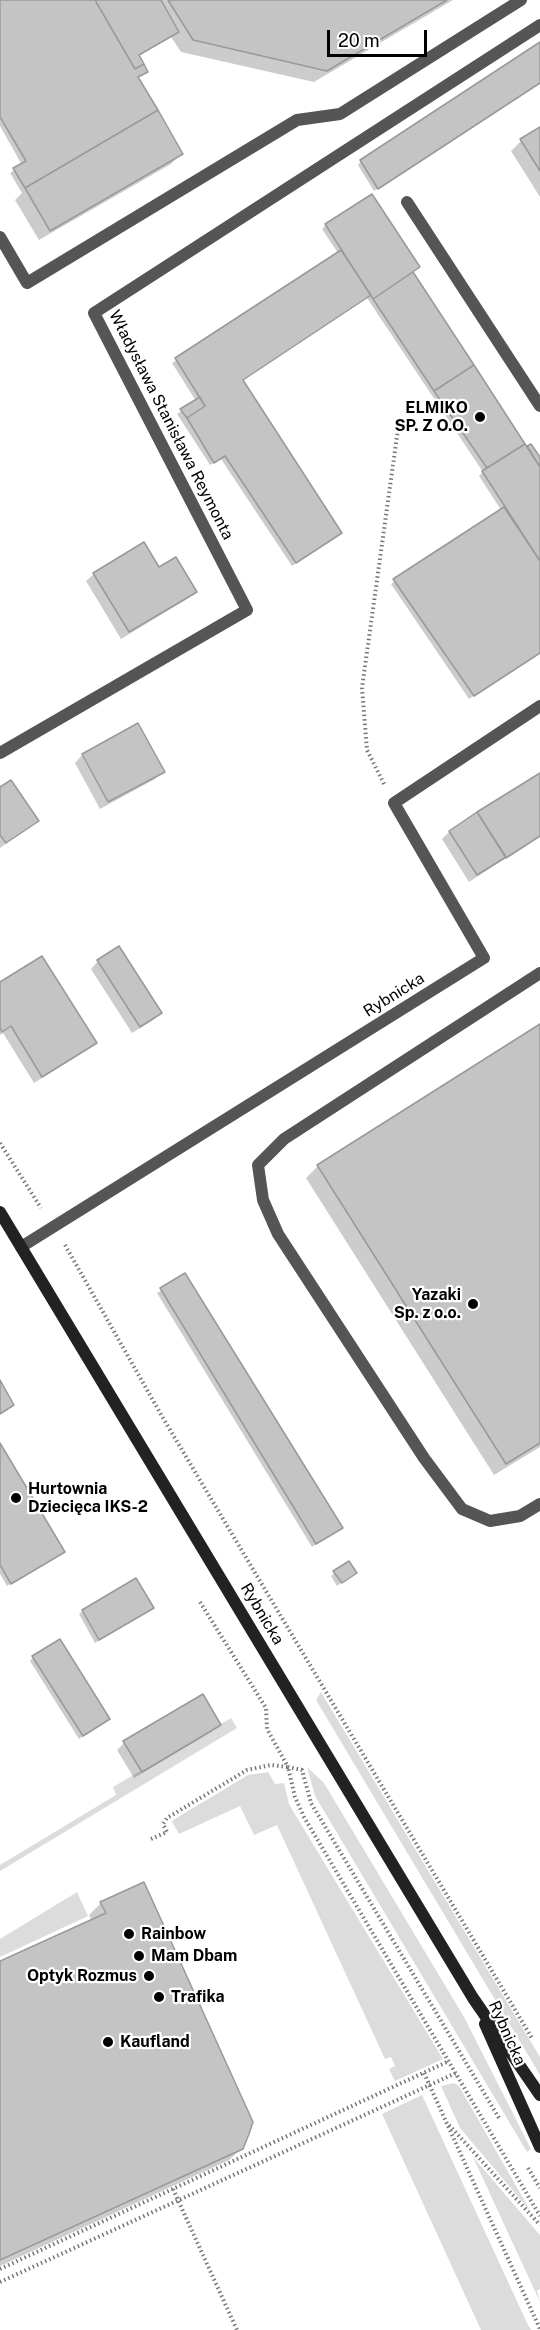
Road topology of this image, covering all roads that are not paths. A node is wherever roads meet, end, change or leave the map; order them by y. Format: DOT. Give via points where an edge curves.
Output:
graph roads {
  1 [pos="520,0"];
  2 [pos="540,25"];
  3 [pos="407,202"];
  4 [pos="0,237"];
  5 [pos="540,406"];
  6 [pos="540,706"];
  7 [pos="0,753"];
  8 [pos="540,973"];
  9 [pos="0,1212"];
  10 [pos="21,1247"];
  11 [pos="540,1504"];
  12 [pos="473,1998"];
  13 [pos="540,2095"];
  14 [pos="540,2147"];
  1 -- 4 [label="street" via="340,114 297,120 27,283"];
  2 -- 7 [label="street, Władysława Stanisława Reymonta" via="94,313 248,610"];
  3 -- 5 [label="street"];
  6 -- 10 [label="street, Rybnicka" via="394,803 484,958"];
  8 -- 11 [label="street" via="284,1138 258,1165 263,1200 278,1234 424,1458 462,1509 490,1521 520,1516"];
  9 -- 10 [label="street, Rybnicka"];
  10 -- 12 [label="street, Rybnicka"];
  12 -- 13 [label="street, Rybnicka"];
  12 -- 14 [label="street, Rybnicka"];
}
